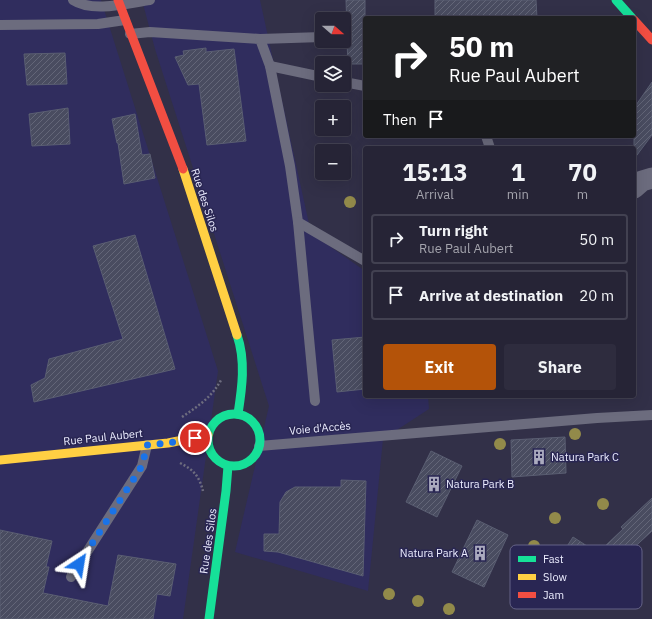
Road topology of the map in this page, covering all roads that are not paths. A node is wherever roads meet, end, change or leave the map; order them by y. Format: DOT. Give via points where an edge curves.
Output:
graph roads {
  1 [pos="73,0"];
  2 [pos="150,0"];
  3 [pos="616,0"];
  4 [pos="119,3"];
  5 [pos="630,16"];
  6 [pos="124,20"];
  7 [pos="636,22"];
  8 [pos="0,25"];
  9 [pos="130,34"];
  10 [pos="315,37"];
  11 [pos="260,39"];
  12 [pos="652,40"];
  13 [pos="270,66"];
  14 [pos="315,76"];
  15 [pos="351,83"];
  16 [pos="363,86"];
  17 [pos="652,178"];
  18 [pos="636,186"];
  19 [pos="298,222"];
  20 [pos="363,260"];
  21 [pos="315,401"];
  22 [pos="238,414"];
  23 [pos="652,415"];
  24 [pos="208,435"];
  25 [pos="147,445"];
  26 [pos="260,446"];
  27 [pos="0,460"];
  28 [pos="228,466"];
  29 [pos="72,577"];
  30 [pos="209,619"];
  1 -- 4 [label="lane" via="88,6"];
  2 -- 4 [label="lane"];
  3 -- 5 [label="street"];
  4 -- 6 [label="street, Rue des Silos"];
  6 -- 8 [label="lane" via="98,24"];
  6 -- 9 [label="street, Rue des Silos"];
  7 -- 12 [label="street"];
  9 -- 11 [label="lane" via="150,32"];
  9 -- 22 [label="street, Rue des Silos" via="176,149 241,347 243,384"];
  10 -- 11 [label="lane"];
  11 -- 13 [label="lane"];
  13 -- 14 [label="lane"];
  13 -- 19 [label="lane" via="290,166"];
  15 -- 16 [label="lane"];
  17 -- 18 [label="street"];
  19 -- 20 [label="lane"];
  19 -- 21 [label="lane"];
  22 -- 24 [label="street" via="228,414 219,419"];
  22 -- 26 [label="street" via="248,418 255,425"];
  23 -- 26 [label="lane, Voie d'Accès"];
  24 -- 25 [label="street, Rue Paul Aubert"];
  24 -- 28 [label="street" via="210,451 214,458"];
  25 -- 27 [label="street, Rue Paul Aubert"];
  25 -- 29 [label="lane" via="142,466"];
  26 -- 28 [label="street" via="248,462"];
  28 -- 30 [label="street, Rue des Silos"];
}
